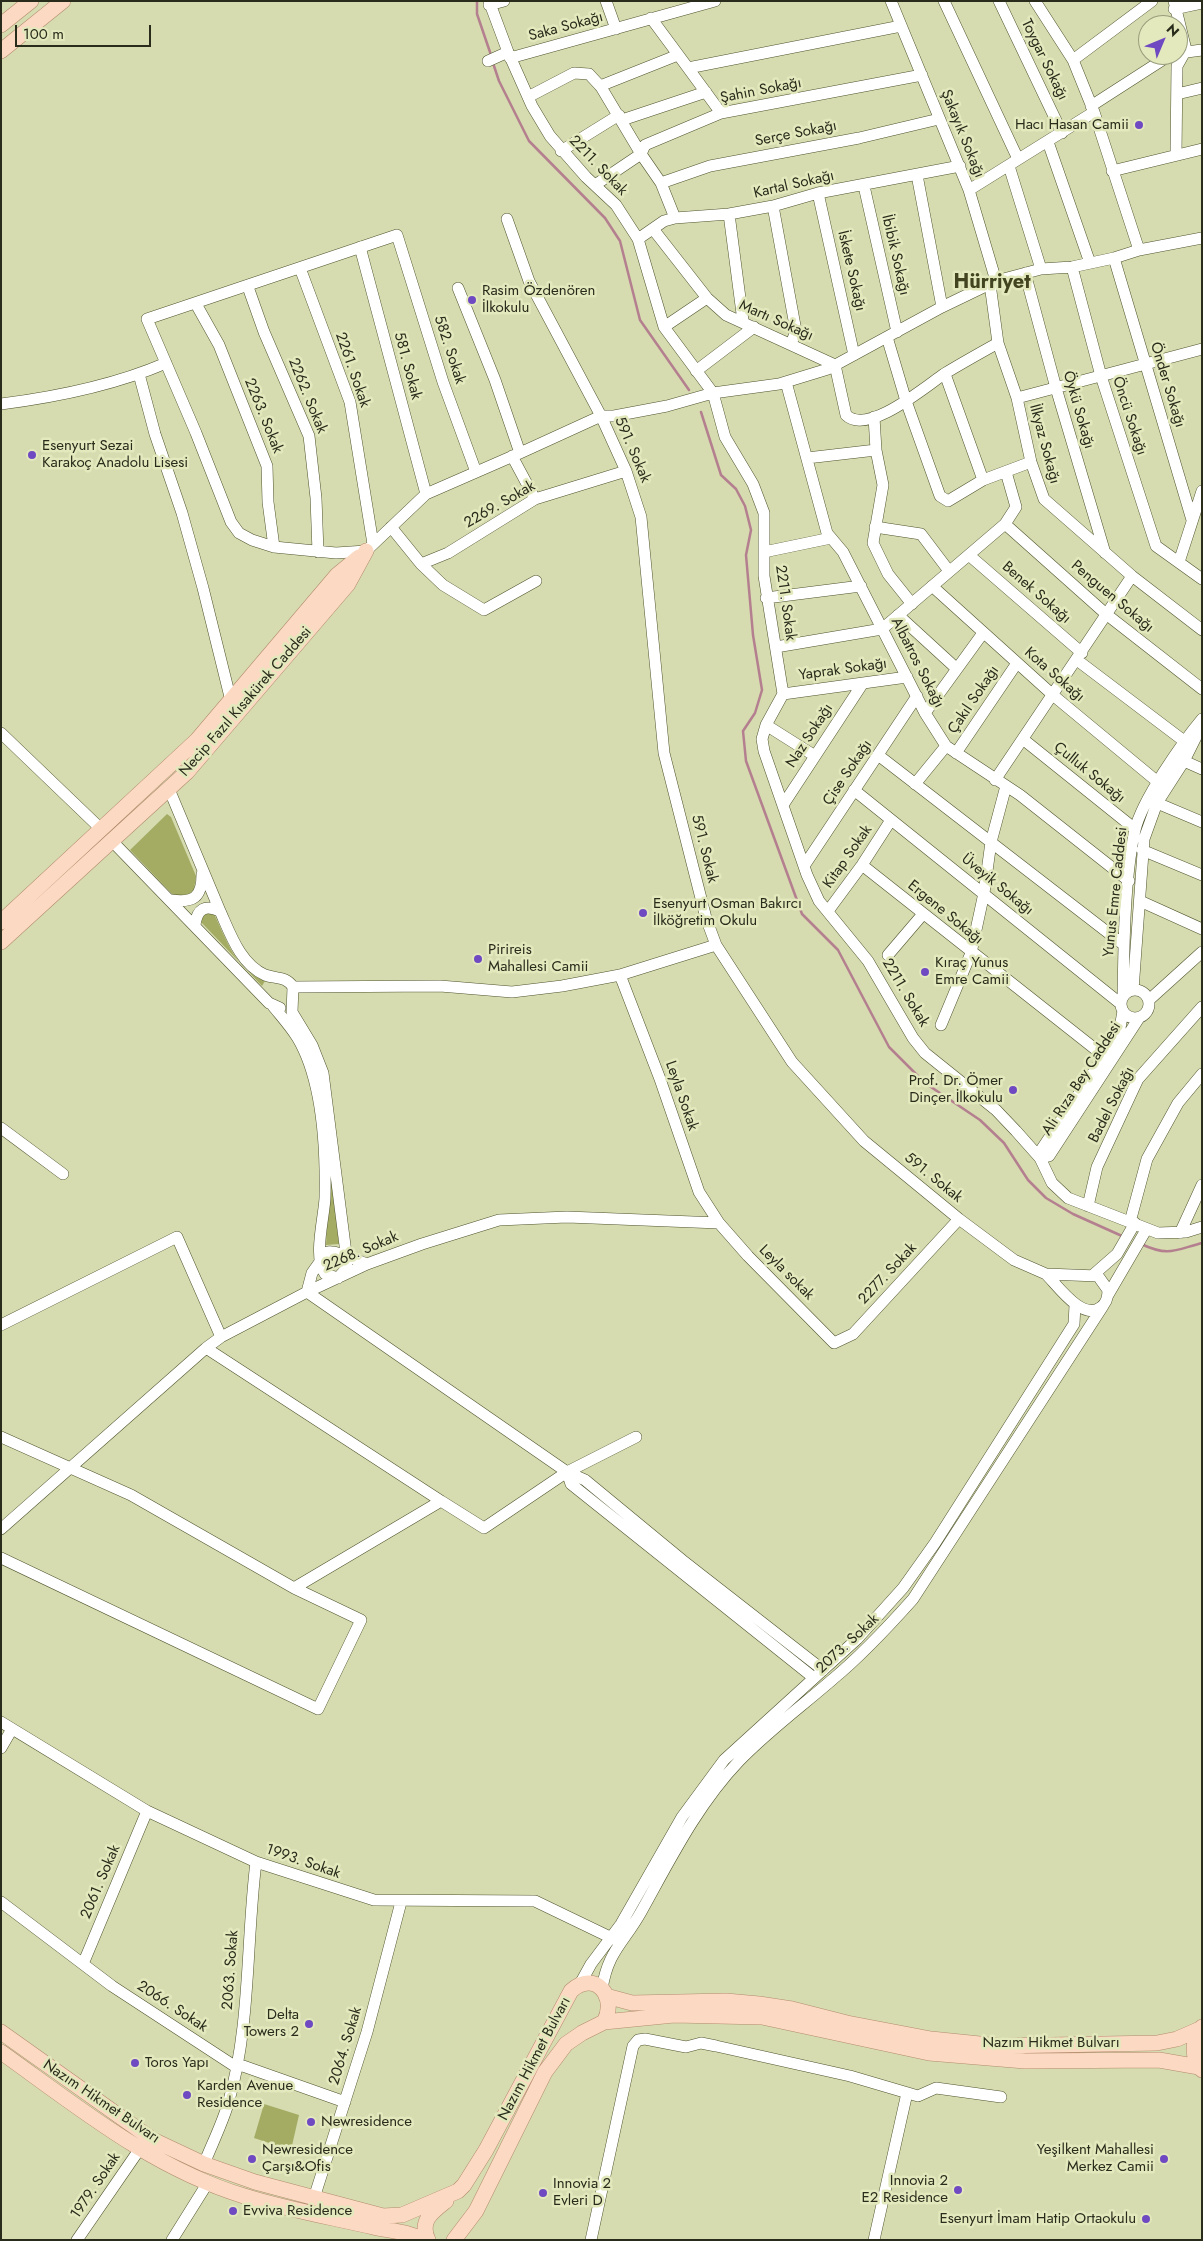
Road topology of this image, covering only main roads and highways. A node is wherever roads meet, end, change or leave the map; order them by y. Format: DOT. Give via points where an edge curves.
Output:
graph roads {
  1 [pos="31,1"];
  2 [pos="63,1"];
  3 [pos="1,25"];
  4 [pos="1,51"];
  5 [pos="100,828"];
  6 [pos="111,840"];
  7 [pos="1,922"];
  8 [pos="1,942"];
  9 [pos="604,1992"];
  10 [pos="604,2022"];
  11 [pos="1201,2028"];
  12 [pos="3,2037"];
  13 [pos="1,2052"];
  14 [pos="1200,2069"];
  15 [pos="153,2140"];
  16 [pos="139,2150"];
  17 [pos="458,2190"];
  18 [pos="471,2218"];
  19 [pos="423,2240"];
  20 [pos="428,2240"];
  21 [pos="454,2240"];
  22 [pos="462,2240"];
  1 -- 3 [label="main road"];
  2 -- 4 [label="main road"];
  5 -- 6 [label="main road"];
  5 -- 6 [label="main road, Necip Fazıl Kısakürek Caddesi" via="173,764 337,575 369,548 348,584 216,741 169,789"];
  5 -- 7 [label="main road, Necip Fazıl Kısakürek Caddesi"];
  6 -- 8 [label="main road, Necip Fazıl Kısakürek Caddesi"];
  9 -- 10 [label="main road" via="608,2013"];
  9 -- 11 [label="main road, Nazım Hikmet Bulvarı" via="632,2003 726,2001 759,2004 931,2039 998,2046 1158,2043"];
  9 -- 17 [label="main road, Nazım Hikmet Bulvarı" via="590,1983 580,1984 571,1991 486,2150"];
  10 -- 14 [label="main road, Nazım Hikmet Bulvarı" via="674,2015 762,2017 929,2053 1025,2061 1159,2060"];
  10 -- 18 [label="main road, Nazım Hikmet Bulvarı" via="566,2044 545,2072"];
  11 -- 14 [label="main road" via="1194,2048"];
  12 -- 15 [label="main road, Nazım Hikmet Bulvarı"];
  13 -- 16 [label="main road, Nazım Hikmet Bulvarı"];
  15 -- 16 [label="main road"];
  15 -- 17 [label="main road, Nazım Hikmet Bulvarı" via="204,2164 255,2182 383,2216 402,2215"];
  16 -- 19 [label="main road, Nazım Hikmet Bulvarı" via="208,2184 245,2197 411,2233"];
  17 -- 20 [label="main road" via="426,2220"];
  18 -- 21 [label="main road, Nazım Hikmet Bulvarı"];
  18 -- 22 [label="main road"];
}
